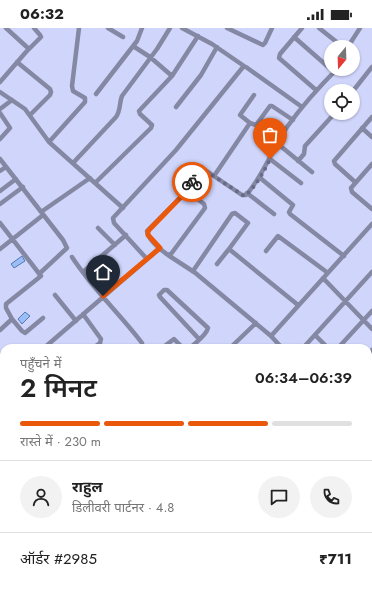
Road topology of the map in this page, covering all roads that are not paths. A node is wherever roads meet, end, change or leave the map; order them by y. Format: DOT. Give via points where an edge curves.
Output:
graph roads {
  1 [pos="6,28"];
  2 [pos="34,28"];
  3 [pos="79,28"];
  4 [pos="108,28"];
  5 [pos="142,28"];
  6 [pos="170,28"];
  7 [pos="182,28"];
  8 [pos="227,28"];
  9 [pos="272,28"];
  10 [pos="302,28"];
  11 [pos="319,28"];
  12 [pos="360,28"];
  13 [pos="198,36"];
  14 [pos="123,37"];
  15 [pos="294,37"];
  16 [pos="334,40"];
  17 [pos="353,40"];
  18 [pos="134,46"];
  19 [pos="216,47"];
  20 [pos="29,49"];
  21 [pos="150,58"];
  22 [pos="17,62"];
  23 [pos="324,62"];
  24 [pos="244,66"];
  25 [pos="372,67"];
  26 [pos="172,76"];
  27 [pos="330,76"];
  28 [pos="0,82"];
  29 [pos="359,84"];
  30 [pos="316,90"];
  31 [pos="0,92"];
  32 [pos="96,94"];
  33 [pos="254,95"];
  34 [pos="12,100"];
  35 [pos="176,107"];
  36 [pos="302,107"];
  37 [pos="0,110"];
  38 [pos="0,113"];
  39 [pos="30,115"];
  40 [pos="372,117"];
  41 [pos="293,120"];
  42 [pos="329,120"];
  43 [pos="250,124"];
  44 [pos="362,128"];
  45 [pos="372,137"];
  46 [pos="0,139"];
  47 [pos="49,142"];
  48 [pos="278,144"];
  49 [pos="0,159"];
  50 [pos="270,159"];
  51 [pos="298,161"];
  52 [pos="73,163"];
  53 [pos="372,164"];
  54 [pos="6,167"];
  55 [pos="0,171"];
  56 [pos="312,172"];
  57 [pos="214,176"];
  58 [pos="259,177"];
  59 [pos="90,178"];
  60 [pos="16,179"];
  61 [pos="355,182"];
  62 [pos="95,183"];
  63 [pos="301,183"];
  64 [pos="22,188"];
  65 [pos="0,190"];
  66 [pos="186,190"];
  67 [pos="248,193"];
  68 [pos="0,204"];
  69 [pos="123,208"];
  70 [pos="372,209"];
  71 [pos="42,214"];
  72 [pos="274,214"];
  73 [pos="0,223"];
  74 [pos="372,224"];
  75 [pos="98,228"];
  76 [pos="126,235"];
  77 [pos="13,238"];
  78 [pos="115,245"];
  79 [pos="160,248"];
  80 [pos="0,249"];
  81 [pos="229,249"];
  82 [pos="266,251"];
  83 [pos="168,255"];
  84 [pos="344,256"];
  85 [pos="72,257"];
  86 [pos="147,259"];
  87 [pos="216,264"];
  88 [pos="83,272"];
  89 [pos="372,272"];
  90 [pos="195,273"];
  91 [pos="328,273"];
  92 [pos="39,274"];
  93 [pos="323,278"];
  94 [pos="55,295"];
  95 [pos="103,296"];
  96 [pos="345,301"];
  97 [pos="298,305"];
  98 [pos="372,311"];
  99 [pos="83,314"];
  100 [pos="43,318"];
  101 [pos="12,319"];
  102 [pos="76,320"];
  103 [pos="364,320"];
  104 [pos="256,323"];
  105 [pos="1,327"];
  106 [pos="372,329"];
  107 [pos="315,335"];
  108 [pos="271,336"];
  109 [pos="199,339"];
  110 [pos="142,343"];
  111 [pos="49,344"];
  112 [pos="99,344"];
  113 [pos="167,344"];
  114 [pos="178,344"];
  115 [pos="194,344"];
  116 [pos="234,344"];
  117 [pos="278,344"];
  118 [pos="307,344"];
  119 [pos="324,344"];
  120 [pos="342,344"];
  1 -- 20 [label="street"];
  2 -- 20 [label="street" via="41,36"];
  3 -- 47 [label="street" via="72,86 74,91 85,98 85,102"];
  4 -- 14 [label="street"];
  5 -- 18 [label="street"];
  6 -- 21 [label="street"];
  7 -- 13 [label="street"];
  8 -- 9 [label="street" via="263,45"];
  10 -- 15 [label="street"];
  11 -- 16 [label="street"];
  12 -- 17 [label="street"];
  13 -- 19 [label="street"];
  13 -- 26 [label="street"];
  15 -- 23 [label="street"];
  15 -- 30 [label="street" via="279,58"];
  18 -- 21 [label="street"];
  18 -- 32 [label="street"];
  19 -- 24 [label="street"];
  19 -- 35 [label="street" via="201,75"];
  20 -- 22 [label="street"];
  21 -- 26 [label="street"];
  21 -- 52 [label="street" via="122,96 116,117"];
  22 -- 28 [label="street"];
  22 -- 39 [label="street" via="51,92"];
  24 -- 36 [label="street"];
  24 -- 69 [label="street" via="180,145"];
  25 -- 29 [label="street"];
  26 -- 62 [label="street" via="140,111 152,128"];
  27 -- 30 [label="street"];
  30 -- 36 [label="street"];
  31 -- 34 [label="street"];
  33 -- 43 [label="street" via="240,115"];
  34 -- 37 [label="street"];
  34 -- 39 [label="street"];
  36 -- 41 [label="street"];
  38 -- 46 [label="street" via="10,128"];
  39 -- 47 [label="street"];
  40 -- 44 [label="street"];
  41 -- 43 [label="street" via="271,106 256,126"];
  41 -- 48 [label="street"];
  42 -- 51 [label="street" via="305,146 304,154"];
  43 -- 57 [label="street"];
  44 -- 45 [label="street"];
  44 -- 61 [label="street" via="334,161"];
  47 -- 52 [label="street"];
  48 -- 50 [label="street"];
  48 -- 51 [label="street"];
  49 -- 54 [label="street"];
  50 -- 58 [label="street"];
  50 -- 63 [label="street"];
  51 -- 56 [label="street"];
  52 -- 59 [label="street"];
  53 -- 61 [label="street"];
  54 -- 55 [label="street"];
  54 -- 60 [label="street"];
  57 -- 66 [label="street" via="202,170"];
  57 -- 67 [label="street" via="242,195"];
  58 -- 67 [label="street"];
  58 -- 84 [label="street" via="293,205 290,214"];
  59 -- 62 [label="street"];
  59 -- 71 [label="street"];
  60 -- 64 [label="street"];
  60 -- 65 [label="street"];
  61 -- 70 [label="street" via="350,190"];
  62 -- 69 [label="street"];
  64 -- 68 [label="street"];
  64 -- 71 [label="street"];
  66 -- 79 [label="street" via="148,231 148,235"];
  66 -- 83 [label="street" via="204,204 205,208"];
  67 -- 72 [label="street"];
  69 -- 76 [label="street" via="115,215 113,221"];
  71 -- 77 [label="street"];
  71 -- 92 [label="street" via="67,248"];
  73 -- 77 [label="street"];
  74 -- 84 [label="street"];
  75 -- 78 [label="street"];
  76 -- 78 [label="street"];
  76 -- 86 [label="street"];
  77 -- 80 [label="street"];
  77 -- 92 [label="street"];
  78 -- 88 [label="street"];
  79 -- 83 [label="street"];
  79 -- 86 [label="street"];
  81 -- 87 [label="street"];
  81 -- 90 [label="street" via="248,223 235,213 193,269"];
  81 -- 97 [label="street"];
  82 -- 91 [label="street" via="278,236"];
  83 -- 90 [label="street"];
  84 -- 91 [label="street"];
  85 -- 88 [label="street"];
  86 -- 95 [label="street"];
  88 -- 95 [label="street"];
  89 -- 96 [label="street"];
  90 -- 104 [label="street"];
  91 -- 93 [label="street"];
  92 -- 101 [label="street" via="41,276 6,304"];
  93 -- 96 [label="street"];
  93 -- 97 [label="street"];
  94 -- 102 [label="street"];
  95 -- 99 [label="street"];
  95 -- 110 [label="street"];
  96 -- 103 [label="street"];
  96 -- 107 [label="street"];
  97 -- 108 [label="street"];
  98 -- 103 [label="street"];
  99 -- 102 [label="street"];
  99 -- 112 [label="street" via="101,339"];
  100 -- 101 [label="street" via="25,333"];
  101 -- 105 [label="street"];
  102 -- 111 [label="street"];
  103 -- 106 [label="street"];
  103 -- 120 [label="street"];
  104 -- 108 [label="street"];
  104 -- 116 [label="street"];
  107 -- 118 [label="street"];
  107 -- 119 [label="street"];
  108 -- 117 [label="street"];
  109 -- 109 [label="street" via="208,328 164,290 160,297"];
  109 -- 115 [label="street"];
  113 -- 114 [label="street" via="174,339"];
}
